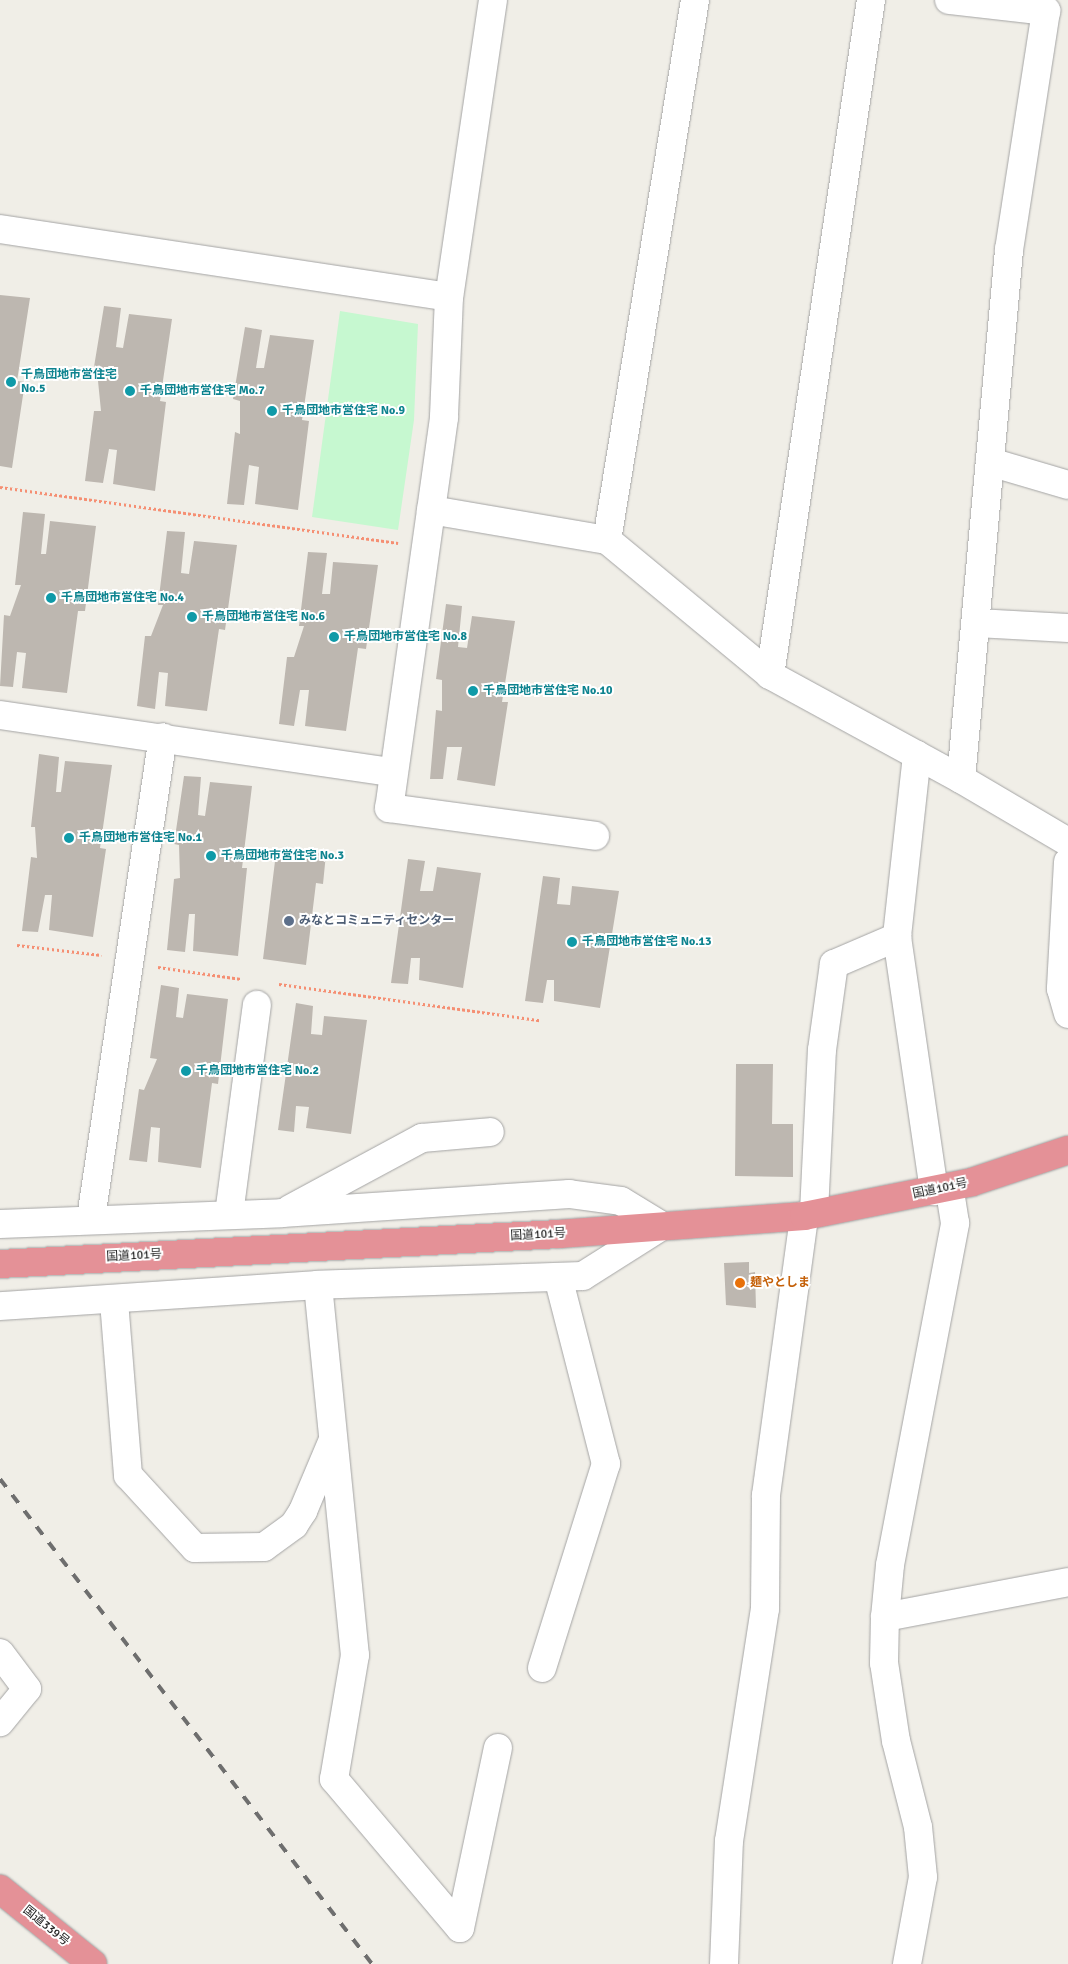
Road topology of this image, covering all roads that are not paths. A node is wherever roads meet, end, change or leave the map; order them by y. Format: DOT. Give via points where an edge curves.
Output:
graph roads {
  1 [pos="493,0"];
  2 [pos="694,0"];
  3 [pos="871,0"];
  4 [pos="949,0"];
  5 [pos="0,229"];
  6 [pos="448,297"];
  7 [pos="990,462"];
  8 [pos="1068,485"];
  9 [pos="431,510"];
  10 [pos="607,540"];
  11 [pos="977,624"];
  12 [pos="1068,628"];
  13 [pos="770,676"];
  14 [pos="0,715"];
  15 [pos="163,737"];
  16 [pos="917,755"];
  17 [pos="394,772"];
  18 [pos="961,779"];
  19 [pos="596,836"];
  20 [pos="1068,842"];
  21 [pos="1068,862"];
  22 [pos="897,937"];
  23 [pos="257,1005"];
  24 [pos="1068,1014"];
  25 [pos="490,1132"];
  26 [pos="1068,1150"];
  27 [pos="942,1189"];
  28 [pos="282,1213"];
  29 [pos="229,1214"];
  30 [pos="809,1214"];
  31 [pos="92,1218"];
  32 [pos="0,1224"];
  33 [pos="662,1226"];
  34 [pos="0,1264"];
  35 [pos="558,1276"];
  36 [pos="318,1285"];
  37 [pos="114,1301"];
  38 [pos="0,1306"];
  39 [pos="334,1438"];
  40 [pos="1068,1582"];
  41 [pos="885,1617"];
  42 [pos="0,1654"];
  43 [pos="542,1668"];
  44 [pos="0,1722"];
  45 [pos="498,1748"];
  46 [pos="0,1889"];
  47 [pos="93,1964"];
  48 [pos="724,1964"];
  49 [pos="907,1964"];
  1 -- 6 [label="street"];
  2 -- 10 [label="street"];
  3 -- 13 [label="street"];
  4 -- 7 [label="street" via="1046,11 1009,250"];
  5 -- 6 [label="street"];
  6 -- 9 [label="street" via="444,418"];
  7 -- 8 [label="street"];
  7 -- 11 [label="street"];
  9 -- 10 [label="street"];
  9 -- 17 [label="street"];
  10 -- 13 [label="street"];
  11 -- 12 [label="street"];
  11 -- 18 [label="street"];
  13 -- 16 [label="street"];
  14 -- 15 [label="street"];
  15 -- 17 [label="street"];
  15 -- 31 [label="street"];
  16 -- 18 [label="street"];
  16 -- 22 [label="street"];
  17 -- 19 [label="street" via="388,808"];
  18 -- 20 [label="street"];
  21 -- 24 [label="street" via="1062,989"];
  22 -- 27 [label="street"];
  22 -- 30 [label="street" via="834,964 822,1050"];
  23 -- 29 [label="street"];
  25 -- 28 [label="street" via="422,1138"];
  26 -- 27 [label="highway, 国道101号"];
  27 -- 30 [label="highway, 国道101号"];
  27 -- 41 [label="street" via="955,1223 890,1565"];
  28 -- 29 [label="street"];
  28 -- 33 [label="street" via="569,1194 622,1202"];
  29 -- 31 [label="street"];
  30 -- 33 [label="highway, 国道101号"];
  30 -- 48 [label="street" via="766,1495 765,1609 729,1841"];
  31 -- 32 [label="street"];
  33 -- 34 [label="highway, 国道101号"];
  33 -- 35 [label="street" via="582,1276"];
  35 -- 36 [label="street"];
  35 -- 43 [label="street" via="606,1464"];
  36 -- 37 [label="street"];
  36 -- 39 [label="street"];
  37 -- 38 [label="street"];
  37 -- 39 [label="street" via="128,1474 195,1548 264,1547 294,1525 303,1512"];
  39 -- 45 [label="street" via="355,1655 334,1779 460,1928"];
  40 -- 41 [label="street"];
  41 -- 49 [label="street" via="884,1663 896,1741 918,1827 923,1878"];
  42 -- 44 [label="street" via="27,1689"];
  46 -- 47 [label="highway, 国道339号"];
}
